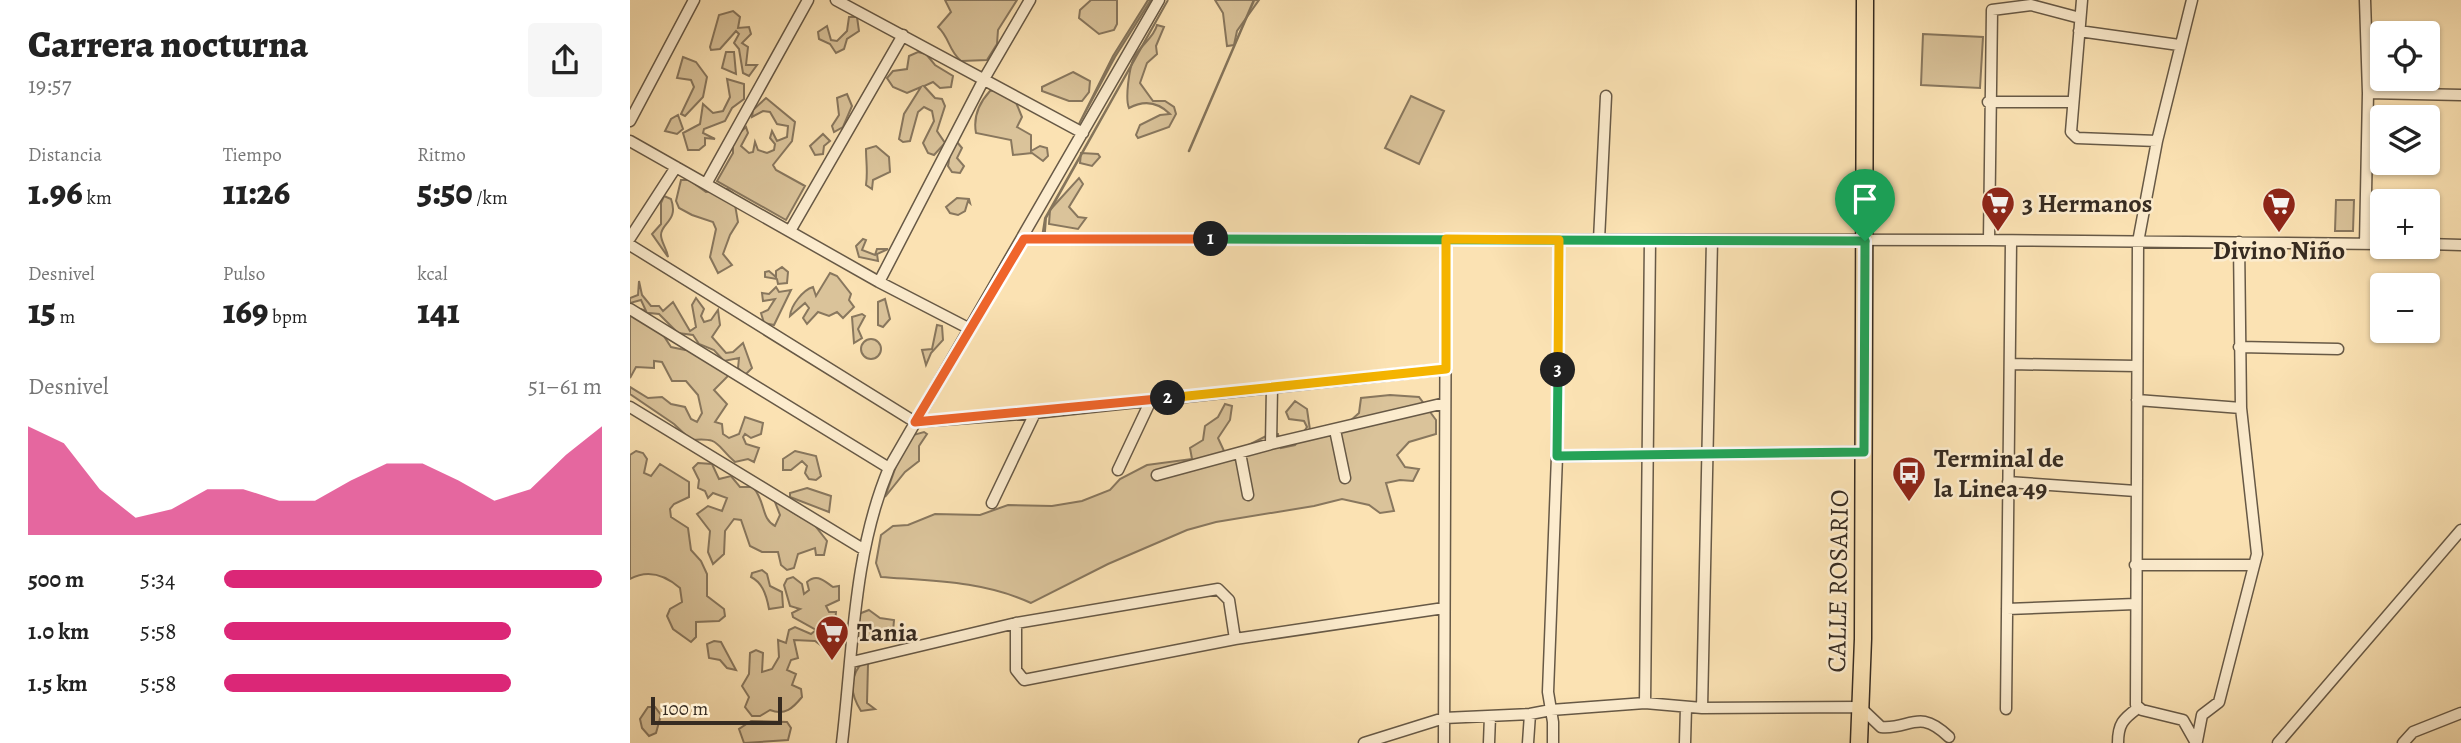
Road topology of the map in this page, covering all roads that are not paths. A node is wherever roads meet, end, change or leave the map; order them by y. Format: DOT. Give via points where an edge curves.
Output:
graph roads {
  1 [pos="694,0"];
  2 [pos="808,0"];
  3 [pos="836,0"];
  4 [pos="1030,0"];
  5 [pos="1159,0"];
  6 [pos="1865,0"];
  7 [pos="2082,0"];
  8 [pos="2192,0"];
  9 [pos="2365,0"];
  10 [pos="2080,18"];
  11 [pos="2079,32"];
  12 [pos="903,35"];
  13 [pos="2179,45"];
  14 [pos="984,79"];
  15 [pos="2368,93"];
  16 [pos="2461,95"];
  17 [pos="1606,96"];
  18 [pos="1988,102"];
  19 [pos="2073,102"];
  20 [pos="630,121"];
  21 [pos="1083,134"];
  22 [pos="630,141"];
  23 [pos="2157,141"];
  24 [pos="676,167"];
  25 [pos="706,184"];
  26 [pos="790,231"];
  27 [pos="630,238"];
  28 [pos="1024,239"];
  29 [pos="1446,239"];
  30 [pos="1559,240"];
  31 [pos="1599,240"];
  32 [pos="1650,240"];
  33 [pos="1712,240"];
  34 [pos="1989,240"];
  35 [pos="1865,241"];
  36 [pos="2011,242"];
  37 [pos="2138,242"];
  38 [pos="2239,242"];
  39 [pos="2365,244"];
  40 [pos="2370,244"];
  41 [pos="2440,244"];
  42 [pos="2461,244"];
  43 [pos="630,245"];
  44 [pos="879,282"];
  45 [pos="630,309"];
  46 [pos="970,329"];
  47 [pos="2239,347"];
  48 [pos="2338,349"];
  49 [pos="2010,365"];
  50 [pos="2137,366"];
  51 [pos="1446,369"];
  52 [pos="1272,387"];
  53 [pos="1151,400"];
  54 [pos="2137,400"];
  55 [pos="1445,404"];
  56 [pos="630,407"];
  57 [pos="2241,408"];
  58 [pos="1035,412"];
  59 [pos="915,422"];
  60 [pos="1335,430"];
  61 [pos="1271,444"];
  62 [pos="1864,452"];
  63 [pos="1240,453"];
  64 [pos="1707,454"];
  65 [pos="1648,455"];
  66 [pos="1557,456"];
  67 [pos="889,468"];
  68 [pos="1118,470"];
  69 [pos="1157,475"];
  70 [pos="1345,478"];
  71 [pos="2008,482"];
  72 [pos="2136,491"];
  73 [pos="1248,495"];
  74 [pos="992,503"];
  75 [pos="2461,530"];
  76 [pos="863,549"];
  77 [pos="2135,565"];
  78 [pos="2254,565"];
  79 [pos="2135,604"];
  80 [pos="1444,608"];
  81 [pos="2007,609"];
  82 [pos="1016,624"];
  83 [pos="1235,639"];
  84 [pos="852,662"];
  85 [pos="1645,703"];
  86 [pos="1686,707"];
  87 [pos="1702,708"];
  88 [pos="1860,708"];
  89 [pos="2138,708"];
  90 [pos="1551,709"];
  91 [pos="2006,709"];
  92 [pos="2461,713"];
  93 [pos="1530,714"];
  94 [pos="1490,716"];
  95 [pos="1444,718"];
  96 [pos="1949,737"];
  97 [pos="842,743"];
  98 [pos="1364,743"];
  99 [pos="1444,743"];
  100 [pos="1489,743"];
  101 [pos="1528,743"];
  102 [pos="1553,743"];
  103 [pos="1685,743"];
  104 [pos="1859,743"];
  105 [pos="2118,743"];
  106 [pos="2197,743"];
  107 [pos="2278,743"];
  108 [pos="2403,743"];
  1 -- 20 [label="street"];
  2 -- 25 [label="street"];
  3 -- 12 [label="street"];
  4 -- 14 [label="street"];
  5 -- 21 [label="street"];
  6 -- 35 [label="main road, CALLE ROSARIO"];
  7 -- 10 [label="street"];
  8 -- 13 [label="street"];
  9 -- 15 [label="street"];
  10 -- 11 [label="street"];
  10 -- 18 [label="street" via="2031,5 1992,10"];
  11 -- 13 [label="street"];
  11 -- 19 [label="street"];
  12 -- 14 [label="street"];
  12 -- 26 [label="street"];
  13 -- 23 [label="street"];
  14 -- 21 [label="street"];
  14 -- 44 [label="street"];
  15 -- 16 [label="street"];
  15 -- 39 [label="street"];
  17 -- 31 [label="street"];
  18 -- 19 [label="street"];
  18 -- 34 [label="street"];
  19 -- 23 [label="street" via="2070,129 2077,138"];
  21 -- 28 [label="street"];
  22 -- 24 [label="street"];
  23 -- 37 [label="street"];
  24 -- 25 [label="street"];
  24 -- 27 [label="street"];
  25 -- 26 [label="street"];
  26 -- 44 [label="street"];
  28 -- 29 [label="street"];
  28 -- 46 [label="street"];
  29 -- 30 [label="street"];
  29 -- 51 [label="street"];
  30 -- 31 [label="street"];
  30 -- 66 [label="street"];
  31 -- 32 [label="street"];
  32 -- 33 [label="street"];
  32 -- 65 [label="street"];
  33 -- 35 [label="street"];
  33 -- 64 [label="street"];
  34 -- 35 [label="street"];
  34 -- 36 [label="street"];
  35 -- 62 [label="main road, CALLE ROSARIO"];
  36 -- 37 [label="street"];
  36 -- 49 [label="street"];
  37 -- 38 [label="street"];
  37 -- 50 [label="street"];
  38 -- 39 [label="street"];
  38 -- 47 [label="street"];
  39 -- 40 [label="street"];
  41 -- 42 [label="street"];
  43 -- 59 [label="street"];
  44 -- 46 [label="street"];
  45 -- 67 [label="street"];
  46 -- 59 [label="street"];
  47 -- 48 [label="street"];
  47 -- 57 [label="street"];
  49 -- 50 [label="street"];
  49 -- 71 [label="street"];
  50 -- 54 [label="street"];
  51 -- 52 [label="street"];
  51 -- 55 [label="street"];
  52 -- 53 [label="street"];
  52 -- 61 [label="street"];
  53 -- 58 [label="street"];
  53 -- 68 [label="street"];
  54 -- 57 [label="street"];
  54 -- 72 [label="street"];
  55 -- 60 [label="street"];
  55 -- 80 [label="street"];
  56 -- 76 [label="street"];
  57 -- 78 [label="street" via="2257,554"];
  58 -- 59 [label="street"];
  58 -- 74 [label="street"];
  59 -- 67 [label="street"];
  60 -- 61 [label="street"];
  60 -- 70 [label="street"];
  61 -- 63 [label="street"];
  62 -- 64 [label="street"];
  62 -- 88 [label="main road, CALLE ROSARIO"];
  63 -- 69 [label="street"];
  63 -- 73 [label="street"];
  64 -- 65 [label="street"];
  64 -- 87 [label="street"];
  65 -- 66 [label="street"];
  65 -- 85 [label="street"];
  66 -- 90 [label="street"];
  67 -- 76 [label="street"];
  71 -- 72 [label="street"];
  71 -- 81 [label="street"];
  72 -- 77 [label="street"];
  75 -- 107 [label="street"];
  76 -- 84 [label="street"];
  77 -- 78 [label="street"];
  77 -- 79 [label="street"];
  78 -- 106 [label="street" via="2219,702 2200,718"];
  79 -- 81 [label="street"];
  79 -- 89 [label="street"];
  80 -- 83 [label="street"];
  80 -- 95 [label="street"];
  81 -- 91 [label="street"];
  82 -- 83 [label="street" via="1218,589 1229,600"];
  82 -- 83 [label="street" via="1016,670 1024,680"];
  82 -- 84 [label="street"];
  84 -- 97 [label="street"];
  85 -- 86 [label="street"];
  85 -- 90 [label="street"];
  86 -- 87 [label="street"];
  86 -- 103 [label="street"];
  87 -- 88 [label="street"];
  88 -- 96 [label="street" via="1881,727 1920,722"];
  88 -- 104 [label="main road, CALLE ROSARIO"];
  89 -- 105 [label="street" via="2123,719 2117,730"];
  89 -- 106 [label="street" via="2183,720"];
  90 -- 93 [label="street"];
  90 -- 102 [label="street"];
  92 -- 108 [label="street" via="2413,732"];
  93 -- 94 [label="street"];
  93 -- 101 [label="street"];
  94 -- 95 [label="street"];
  94 -- 100 [label="street"];
  95 -- 98 [label="street"];
  95 -- 99 [label="street"];
}
